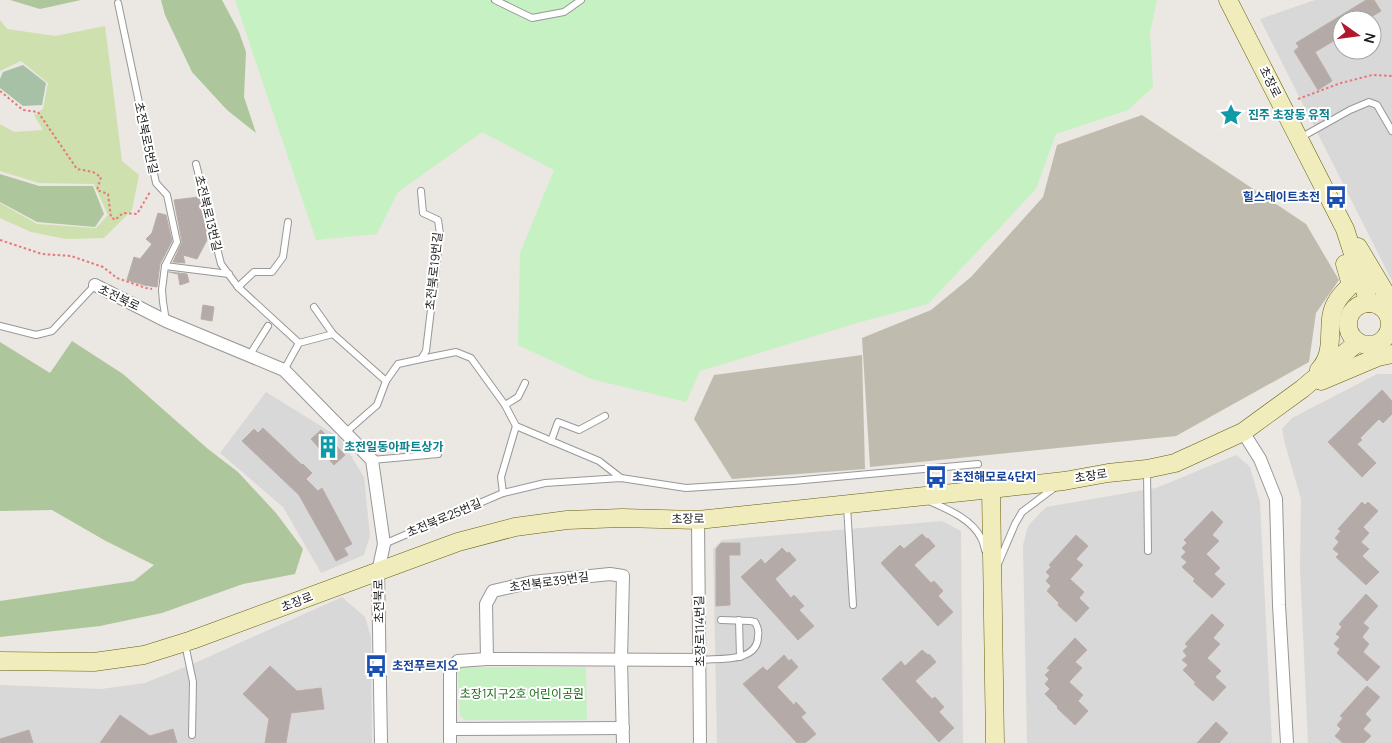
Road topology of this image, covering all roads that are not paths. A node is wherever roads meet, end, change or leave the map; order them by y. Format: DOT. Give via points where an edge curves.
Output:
graph roads {
  1 [pos="495,0"];
  2 [pos="581,0"];
  3 [pos="1228,0"];
  4 [pos="118,4"];
  5 [pos="1392,131"];
  6 [pos="1299,138"];
  7 [pos="196,164"];
  8 [pos="421,191"];
  9 [pos="288,222"];
  10 [pos="1345,229"];
  11 [pos="165,266"];
  12 [pos="229,274"];
  13 [pos="96,285"];
  14 [pos="238,287"];
  15 [pos="1392,302"];
  16 [pos="1369,303"];
  17 [pos="314,307"];
  18 [pos="166,321"];
  19 [pos="0,326"];
  20 [pos="268,326"];
  21 [pos="333,334"];
  22 [pos="1390,334"];
  23 [pos="299,342"];
  24 [pos="1358,342"];
  25 [pos="1392,354"];
  26 [pos="249,356"];
  27 [pos="420,359"];
  28 [pos="284,370"];
  29 [pos="386,381"];
  30 [pos="525,383"];
  31 [pos="1302,389"];
  32 [pos="505,405"];
  33 [pos="605,416"];
  34 [pos="516,426"];
  35 [pos="345,432"];
  36 [pos="1243,432"];
  37 [pos="551,441"];
  38 [pos="438,454"];
  39 [pos="372,460"];
  40 [pos="978,464"];
  41 [pos="1147,469"];
  42 [pos="621,478"];
  43 [pos="1064,481"];
  44 [pos="991,489"];
  45 [pos="503,493"];
  46 [pos="921,497"];
  47 [pos="847,505"];
  48 [pos="698,520"];
  49 [pos="384,544"];
  50 [pos="1148,550"];
  51 [pos="378,572"];
  52 [pos="993,574"];
  53 [pos="853,605"];
  54 [pos="721,620"];
  55 [pos="740,620"];
  56 [pos="185,643"];
  57 [pos="740,657"];
  58 [pos="487,659"];
  59 [pos="621,660"];
  60 [pos="700,660"];
  61 [pos="0,661"];
  62 [pos="623,728"];
  63 [pos="450,729"];
  64 [pos="192,735"];
  65 [pos="381,743"];
  66 [pos="450,743"];
  67 [pos="623,743"];
  68 [pos="700,743"];
  69 [pos="995,743"];
  70 [pos="1287,743"];
  1 -- 2 [label="lane" via="532,18 564,12"];
  3 -- 6 [label="street, 초장로"];
  4 -- 11 [label="lane, 초전북로5번길" via="156,183 167,195 177,242"];
  5 -- 6 [label="lane" via="1376,105 1369,102"];
  6 -- 10 [label="street, 초장로"];
  7 -- 12 [label="lane, 초전북로13번길" via="221,264"];
  8 -- 27 [label="lane, 초전북로19번길" via="423,213 438,220 440,234 426,351"];
  9 -- 14 [label="lane" via="283,257 272,272 254,272"];
  10 -- 15 [label="street"];
  10 -- 16 [label="street, 초장로"];
  10 -- 31 [label="street" via="1341,251 1351,285 1335,303 1324,366"];
  11 -- 12 [label="lane"];
  11 -- 18 [label="lane, 초전북로5번길" via="162,290"];
  12 -- 14 [label="lane, 초전북로13번길"];
  13 -- 18 [label="street, 초전북로"];
  13 -- 19 [label="lane, 초전북로" via="52,331 36,335"];
  14 -- 23 [label="lane, 초전북로13번길"];
  16 -- 22 [label="street" via="1384,308 1388,314"];
  16 -- 24 [label="street" via="1359,305 1350,314 1348,329"];
  17 -- 21 [label="lane"];
  18 -- 26 [label="street, 초전북로"];
  20 -- 26 [label="lane"];
  21 -- 23 [label="lane"];
  21 -- 29 [label="lane"];
  22 -- 24 [label="street" via="1377,344"];
  23 -- 28 [label="lane"];
  24 -- 31 [label="street, 초장로"];
  25 -- 31 [label="street"];
  26 -- 28 [label="street, 초전북로"];
  27 -- 29 [label="lane" via="398,364"];
  27 -- 32 [label="lane" via="456,352 472,358"];
  28 -- 35 [label="street, 초전북로"];
  29 -- 35 [label="lane" via="377,405"];
  30 -- 32 [label="lane" via="518,397"];
  31 -- 36 [label="street, 초장로"];
  32 -- 34 [label="lane"];
  33 -- 37 [label="lane" via="578,430 558,422"];
  34 -- 37 [label="lane, 초전북로25번길"];
  34 -- 45 [label="lane" via="501,477"];
  35 -- 39 [label="street, 초전북로"];
  36 -- 41 [label="street, 초장로" via="1175,463"];
  36 -- 70 [label="street" via="1260,459 1276,500"];
  37 -- 42 [label="lane, 초전북로25번길" via="599,461"];
  38 -- 39 [label="lane"];
  39 -- 49 [label="street, 초전북로"];
  40 -- 42 [label="lane, 초전북로25번길" via="793,482 686,488"];
  41 -- 43 [label="street, 초장로"];
  41 -- 50 [label="lane"];
  42 -- 45 [label="lane, 초전북로25번길" via="545,483"];
  43 -- 44 [label="street, 초장로"];
  43 -- 52 [label="lane" via="1022,512"];
  44 -- 46 [label="street, 초장로"];
  44 -- 52 [label="street"];
  45 -- 49 [label="lane, 초전북로25번길"];
  46 -- 47 [label="street, 초장로"];
  46 -- 52 [label="lane" via="956,513 970,524 981,537"];
  47 -- 48 [label="street, 초장로"];
  47 -- 53 [label="lane"];
  48 -- 51 [label="street, 초장로" via="567,520 515,527 458,542"];
  48 -- 60 [label="street, 초장로114번길"];
  49 -- 51 [label="street, 초전북로"];
  51 -- 56 [label="street, 초장로"];
  51 -- 65 [label="street, 초전북로"];
  52 -- 69 [label="street"];
  54 -- 55 [label="lane"];
  55 -- 57 [label="lane"];
  55 -- 57 [label="lane" via="755,622 759,629 754,650"];
  56 -- 61 [label="street, 초장로" via="144,655 94,662"];
  56 -- 64 [label="lane" via="193,682"];
  57 -- 60 [label="lane"];
  58 -- 59 [label="street"];
  58 -- 59 [label="street, 초전북로39번길" via="486,604 492,591 532,582 610,574 623,576"];
  58 -- 63 [label="street" via="458,660 450,670"];
  59 -- 60 [label="street"];
  59 -- 62 [label="street, 초전북로39번길"];
  60 -- 68 [label="street, 초장로114번길"];
  62 -- 63 [label="street"];
  62 -- 67 [label="street, 초전북로39번길"];
  63 -- 66 [label="street"];
}
